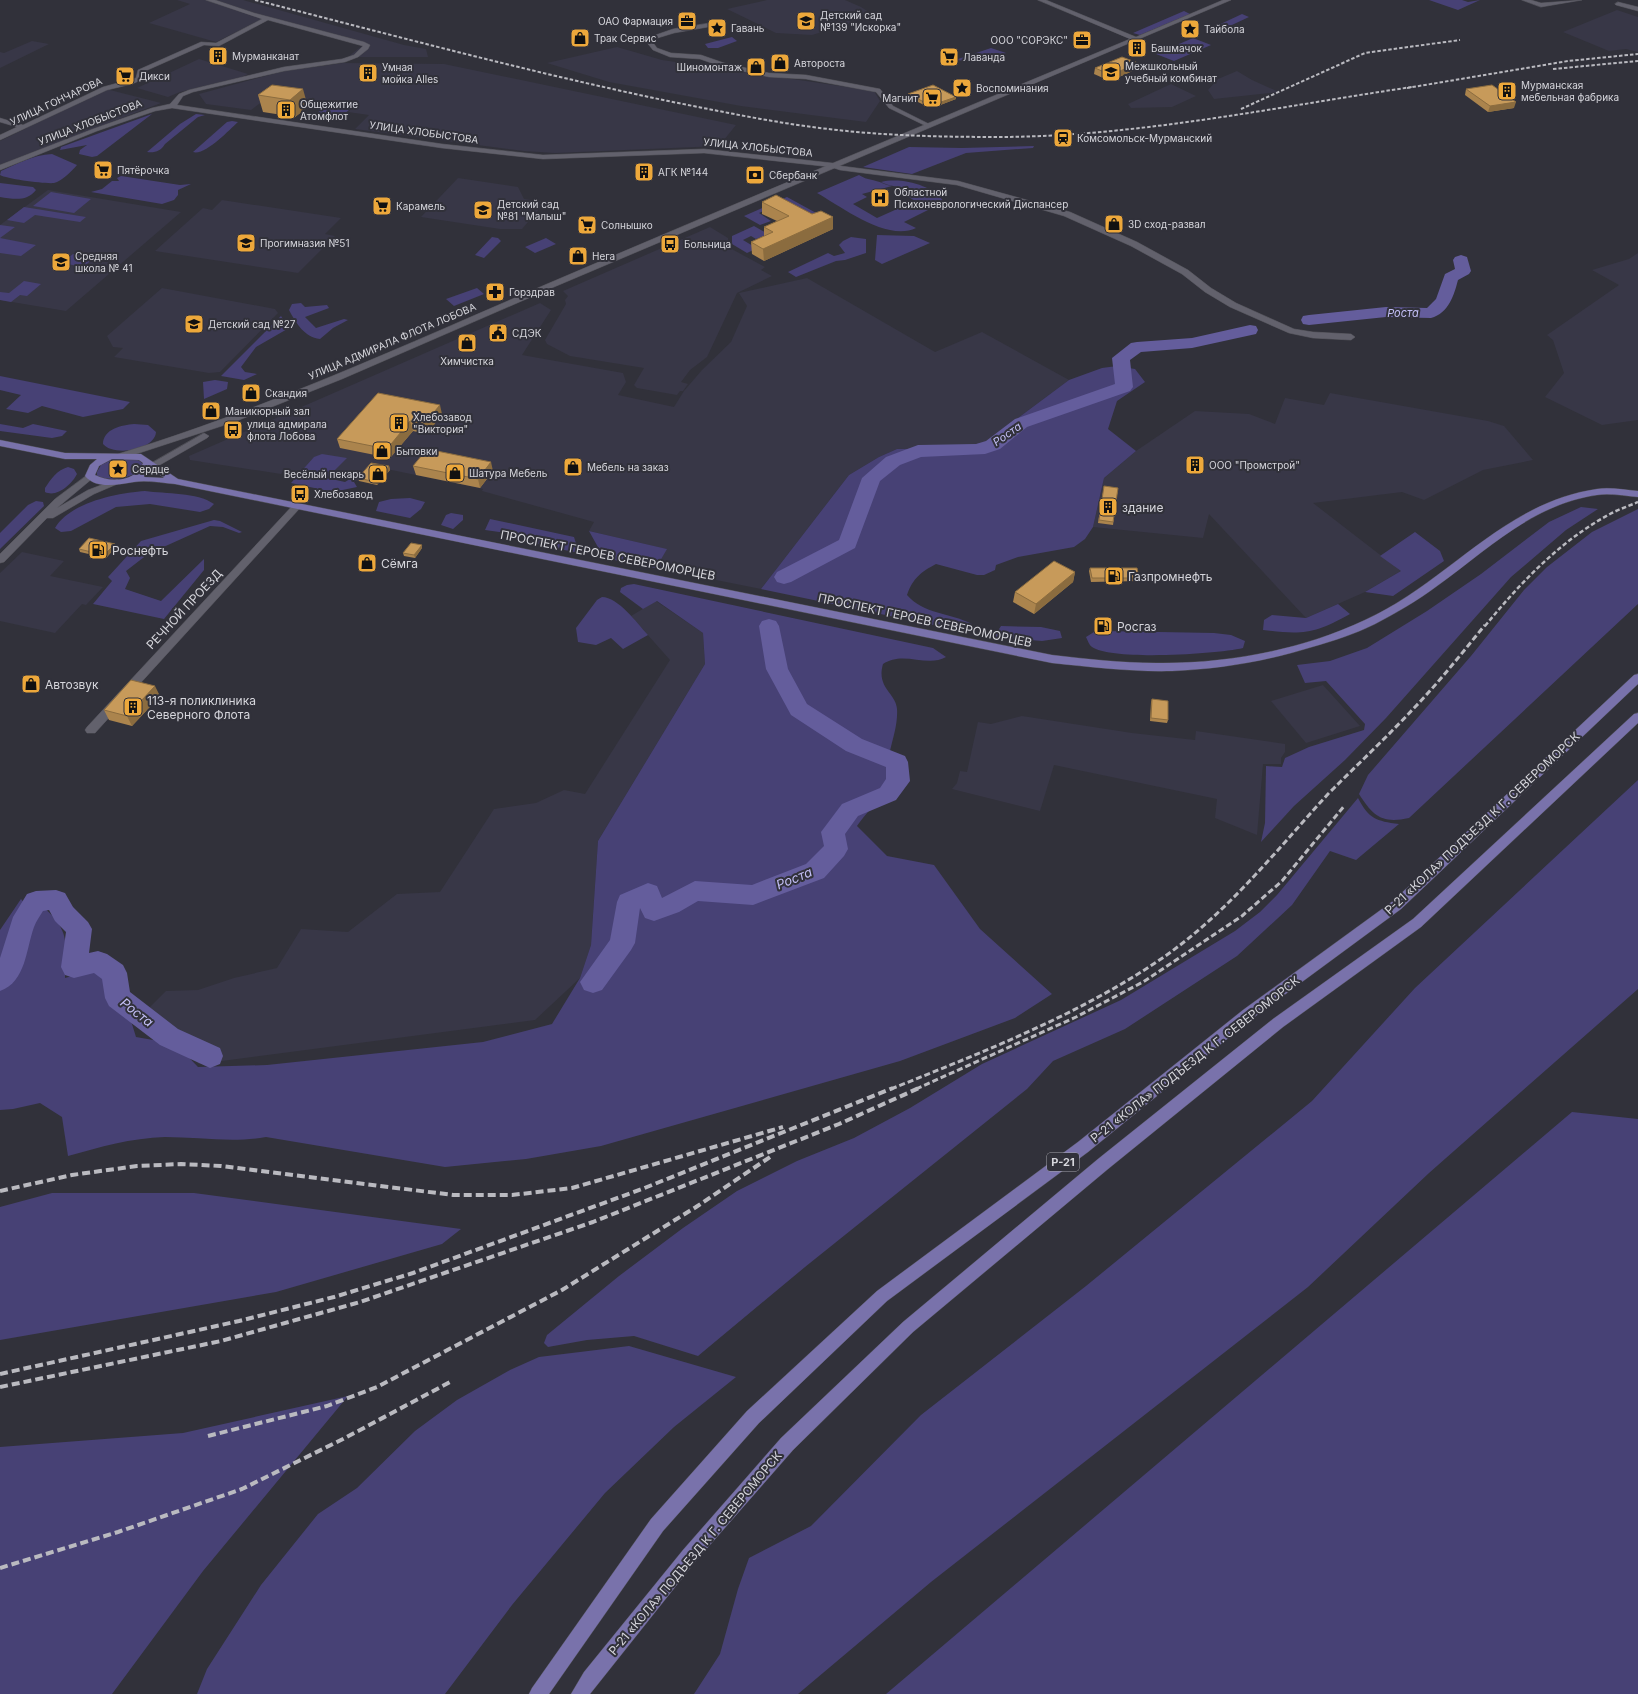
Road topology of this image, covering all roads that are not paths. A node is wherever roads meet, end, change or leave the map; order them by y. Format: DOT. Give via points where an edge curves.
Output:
graph roads {
  1 [pos="209,0"];
  2 [pos="1041,0"];
  3 [pos="1228,0"];
  4 [pos="1525,0"];
  5 [pos="1579,0"];
  6 [pos="1623,0"];
  7 [pos="1638,9"];
  8 [pos="268,18"];
  9 [pos="723,23"];
  10 [pos="1136,39"];
  11 [pos="172,106"];
  12 [pos="0,120"];
  13 [pos="928,125"];
  14 [pos="23,128"];
  15 [pos="0,138"];
  16 [pos="832,165"];
  17 [pos="0,168"];
  18 [pos="1351,337"];
  19 [pos="227,422"];
  20 [pos="0,443"];
  21 [pos="65,456"];
  22 [pos="111,456"];
  23 [pos="121,456"];
  24 [pos="149,465"];
  25 [pos="89,474"];
  26 [pos="133,479"];
  27 [pos="175,481"];
  28 [pos="117,482"];
  29 [pos="1638,494"];
  30 [pos="297,506"];
  31 [pos="39,523"];
  32 [pos="0,560"];
  33 [pos="1638,678"];
  34 [pos="1638,717"];
  35 [pos="90,730"];
  36 [pos="538,1694"];
  37 [pos="580,1694"];
  1 -- 8 [label="street"];
  2 -- 10 [label="street"];
  3 -- 10 [label="street, УЛИЦА АДМИРАЛА ФЛОТА ЛОБОВА"];
  4 -- 5 [label="street" via="1541,5"];
  6 -- 7 [label="street" via="1625,1 1618,4"];
  8 -- 11 [label="street" via="367,45 356,56 343,61 284,69 195,90 181,96"];
  8 -- 14 [label="street, УЛИЦА ГОНЧАРОВА" via="217,45 203,43 140,71 139,79 135,81 104,88"];
  9 -- 13 [label="street" via="673,31 647,39 655,49 670,55 701,57 722,65 769,75 806,77 878,90 890,107"];
  10 -- 13 [label="street, УЛИЦА АДМИРАЛА ФЛОТА ЛОБОВА"];
  11 -- 16 [label="street, УЛИЦА ХЛОБЫСТОВА" via="442,146 544,157 704,151"];
  11 -- 17 [label="street, УЛИЦА ХЛОБЫСТОВА" via="154,109"];
  12 -- 14 [label="street"];
  13 -- 16 [label="street, УЛИЦА АДМИРАЛА ФЛОТА ЛОБОВА"];
  14 -- 15 [label="street, УЛИЦА ГОНЧАРОВА"];
  16 -- 18 [label="street, УЛИЦА ХЛОБЫСТОВА" via="964,184 1067,214 1148,251 1185,272 1233,305 1292,332"];
  16 -- 19 [label="street, УЛИЦА АДМИРАЛА ФЛОТА ЛОБОВА"];
  19 -- 23 [label="street, УЛИЦА АДМИРАЛА ФЛОТА ЛОБОВА"];
  19 -- 24 [label="street, УЛИЦА АДМИРАЛА ФЛОТА ЛОБОВА"];
  20 -- 21 [label="main road, ПРОСПЕКТ ГЕРОЕВ СЕВЕРОМОРЦЕВ"];
  21 -- 22 [label="main road, ПРОСПЕКТ ГЕРОЕВ СЕВЕРОМОРЦЕВ"];
  21 -- 25 [label="main road, ПРОСПЕКТ ГЕРОЕВ СЕВЕРОМОРЦЕВ" via="83,466"];
  22 -- 23 [label="main road, ПРОСПЕКТ ГЕРОЕВ СЕВЕРОМОРЦЕВ"];
  22 -- 25 [label="main road, ПРОСПЕКТ ГЕРОЕВ СЕВЕРОМОРЦЕВ" via="97,462"];
  23 -- 24 [label="main road, ПРОСПЕКТ ГЕРОЕВ СЕВЕРОМОРЦЕВ" via="141,457"];
  24 -- 26 [label="main road, ПРОСПЕКТ ГЕРОЕВ СЕВЕРОМОРЦЕВ"];
  24 -- 27 [label="main road, ПРОСПЕКТ ГЕРОЕВ СЕВЕРОМОРЦЕВ"];
  25 -- 28 [label="main road, ПРОСПЕКТ ГЕРОЕВ СЕВЕРОМОРЦЕВ" via="100,482"];
  25 -- 31 [label="street" via="58,501"];
  26 -- 27 [label="main road, ПРОСПЕКТ ГЕРОЕВ СЕВЕРОМОРЦЕВ"];
  26 -- 28 [label="main road, ПРОСПЕКТ ГЕРОЕВ СЕВЕРОМОРЦЕВ"];
  27 -- 30 [label="main road, ПРОСПЕКТ ГЕРОЕВ СЕВЕРОМОРЦЕВ"];
  28 -- 31 [label="street" via="91,492"];
  29 -- 30 [label="main road, ПРОСПЕКТ ГЕРОЕВ СЕВЕРОМОРЦЕВ" via="1592,492 1561,499 1533,512 1388,614 1333,637 1245,659 1172,667 1118,666 1052,659"];
  30 -- 35 [label="street, РЕЧНОЙ ПРОЕЗД"];
  31 -- 32 [label="street"];
  33 -- 36 [label="main road, Р-21 «КОЛА» ПОДЪЕЗД К Г. СЕВЕРОМОРСК / Р-21" via="1397,905 1248,1014 1083,1147 876,1301 753,1417 657,1525"];
  34 -- 37 [label="main road, Р-21 «КОЛА» ПОДЪЕЗД К Г. СЕВЕРОМОРСК / Р-21" via="1417,923 1278,1023 1103,1164 908,1327 787,1444 690,1556 590,1678"];
}
